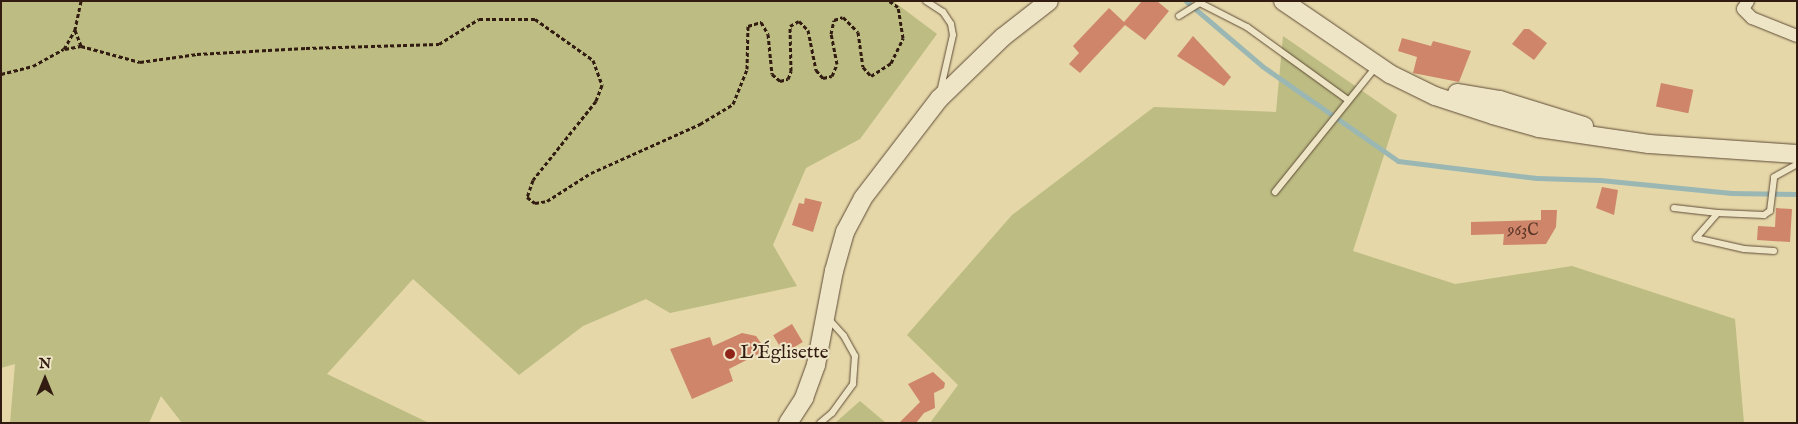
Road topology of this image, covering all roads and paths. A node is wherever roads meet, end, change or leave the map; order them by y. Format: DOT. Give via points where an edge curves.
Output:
graph roads {
  1 [pos="81,1"];
  2 [pos="890,1"];
  3 [pos="926,1"];
  4 [pos="1033,1"];
  5 [pos="1049,1"];
  6 [pos="1283,1"];
  7 [pos="1748,1"];
  8 [pos="1178,16"];
  9 [pos="75,30"];
  10 [pos="1797,36"];
  11 [pos="1003,37"];
  12 [pos="81,46"];
  13 [pos="64,49"];
  14 [pos="1378,65"];
  15 [pos="1,74"];
  16 [pos="939,98"];
  17 [pos="1346,102"];
  18 [pos="1797,154"];
  19 [pos="1797,164"];
  20 [pos="1275,192"];
  21 [pos="1674,208"];
  22 [pos="1718,213"];
  23 [pos="1774,251"];
  24 [pos="825,320"];
  25 [pos="788,423"];
  26 [pos="820,423"];
  1 -- 9 [label="path"];
  2 -- 12 [label="path" via="898,7 902,38 892,63 871,76 862,67 858,32 843,17 834,20 831,34 837,64 832,76 823,78 816,70 808,30 799,21 790,26 791,71 788,79 780,81 772,74 768,34 761,22 748,26 747,69 733,104 700,124 591,172 547,201 535,203 527,197 533,180 596,102 602,84 593,60 535,19 479,19 439,44 198,54 140,62"];
  3 -- 16 [label="lane" via="943,12 952,24 953,35 945,59"];
  4 -- 11 [label="main road" via="1014,19"];
  5 -- 11 [label="main road"];
  6 -- 14 [label="main road"];
  7 -- 10 [label="street" via="1743,9 1752,18"];
  8 -- 17 [label="lane" via="1200,3 1247,27"];
  9 -- 12 [label="path"];
  9 -- 13 [label="path"];
  11 -- 16 [label="main road"];
  12 -- 13 [label="path"];
  13 -- 15 [label="path" via="33,66"];
  14 -- 17 [label="lane"];
  14 -- 18 [label="main road" via="1420,88 1507,102 1591,128 1604,136 1649,144"];
  16 -- 24 [label="main road" via="863,198 845,232"];
  17 -- 20 [label="lane"];
  19 -- 22 [label="lane" via="1774,177 1770,211 1764,215"];
  21 -- 22 [label="lane"];
  22 -- 23 [label="lane" via="1696,238 1744,249"];
  24 -- 25 [label="main road" via="807,390"];
  24 -- 26 [label="lane" via="844,336 855,356 853,384 832,413"];
}
